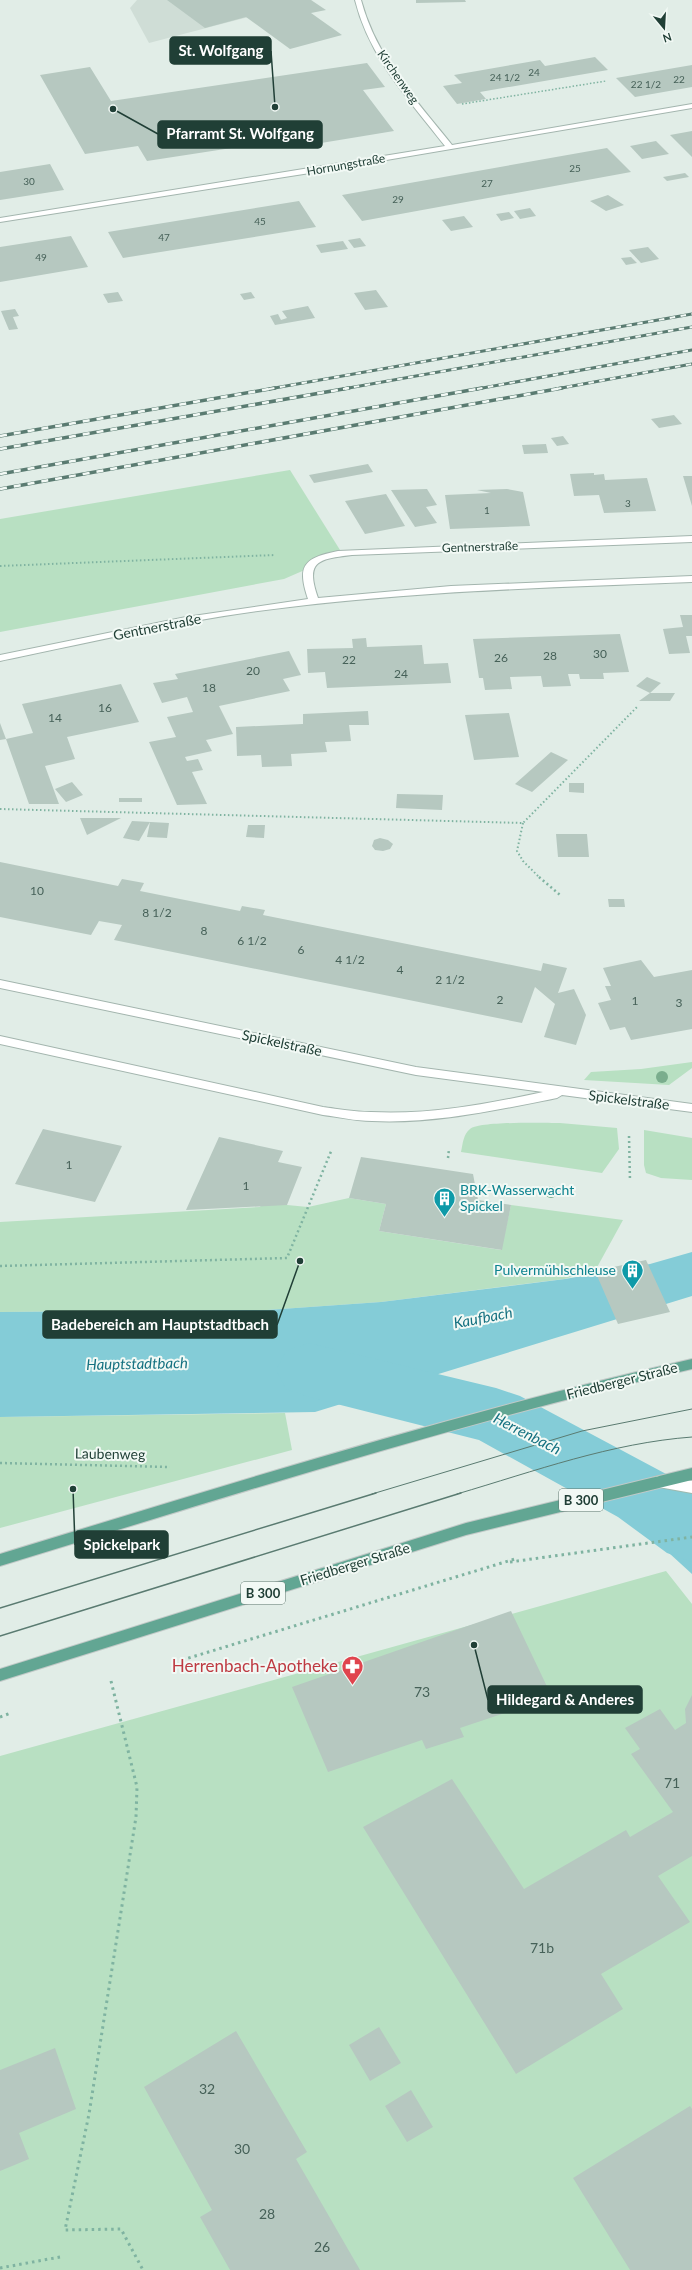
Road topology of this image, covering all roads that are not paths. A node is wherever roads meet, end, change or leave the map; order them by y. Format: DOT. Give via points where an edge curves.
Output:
graph roads {
  1 [pos="358,0"];
  2 [pos="692,106"];
  3 [pos="450,147"];
  4 [pos="0,220"];
  5 [pos="692,538"];
  6 [pos="692,579"];
  7 [pos="314,602"];
  8 [pos="0,658"];
  9 [pos="0,984"];
  10 [pos="0,1040"];
  11 [pos="566,1092"];
  12 [pos="692,1108"];
  13 [pos="692,1364"];
  14 [pos="692,1474"];
  15 [pos="655,1482"];
  16 [pos="692,1487"];
  17 [pos="0,1560"];
  18 [pos="0,1675"];
  1 -- 3 [label="street, Kirchenweg" via="382,60"];
  2 -- 3 [label="street, Hornungstraße"];
  3 -- 4 [label="street, Hornungstraße"];
  5 -- 7 [label="street, Gentnerstraße" via="331,554 315,561 307,569"];
  6 -- 7 [label="street, Gentnerstraße" via="451,589"];
  7 -- 8 [label="street, Gentnerstraße" via="186,620"];
  9 -- 11 [label="street, Spickelstraße" via="416,1071"];
  10 -- 11 [label="street, Spickelstraße" via="323,1111 376,1117 429,1115 508,1104"];
  11 -- 12 [label="street, Spickelstraße"];
  13 -- 17 [label="main road, Friedberger Straße" via="422,1431"];
  14 -- 15 [label="main road, Friedberger Straße / B 300"];
  15 -- 16 [label="street"];
  15 -- 18 [label="main road, Friedberger Straße / B 300" via="466,1529"];
}
